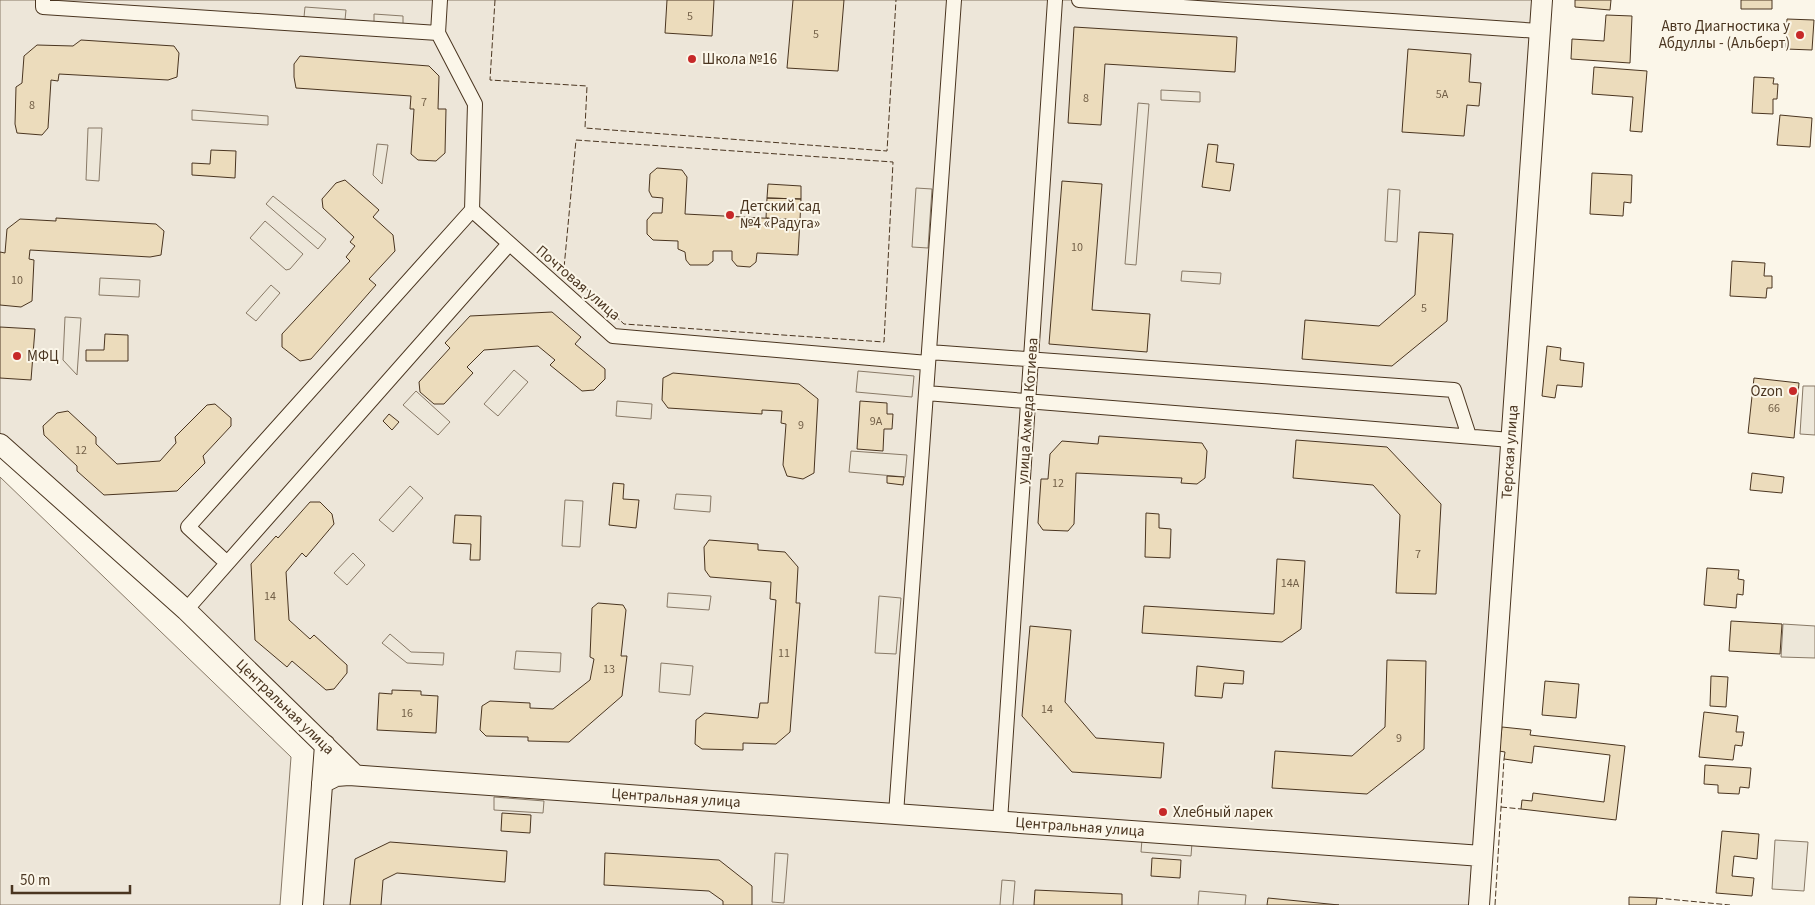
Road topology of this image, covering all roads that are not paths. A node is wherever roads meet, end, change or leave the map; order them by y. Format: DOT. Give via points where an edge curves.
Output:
graph roads {
  1 [pos="43,0"];
  2 [pos="440,0"];
  3 [pos="954,0"];
  4 [pos="1055,0"];
  5 [pos="1079,0"];
  6 [pos="1542,0"];
  7 [pos="1539,31"];
  8 [pos="438,34"];
  9 [pos="472,210"];
  10 [pos="509,244"];
  11 [pos="928,357"];
  12 [pos="1031,359"];
  13 [pos="926,393"];
  14 [pos="1028,401"];
  15 [pos="1469,436"];
  16 [pos="1511,440"];
  17 [pos="0,444"];
  18 [pos="227,563"];
  19 [pos="186,610"];
  20 [pos="325,745"];
  21 [pos="356,775"];
  22 [pos="322,783"];
  23 [pos="896,814"];
  24 [pos="1000,821"];
  25 [pos="1482,856"];
  26 [pos="313,905"];
  27 [pos="1479,905"];
  1 -- 8 [label="street" via="43,7"];
  2 -- 8 [label="street"];
  3 -- 11 [label="street"];
  4 -- 12 [label="street, улица Ахмеда Котиева"];
  5 -- 7 [label="street"];
  6 -- 7 [label="street, Терская улица"];
  7 -- 16 [label="street, Терская улица"];
  8 -- 9 [label="street" via="475,104"];
  9 -- 10 [label="street, Почтовая улица"];
  9 -- 18 [label="street" via="188,527"];
  10 -- 11 [label="street, Почтовая улица" via="613,336"];
  10 -- 18 [label="street"];
  11 -- 12 [label="street, Почтовая улица"];
  11 -- 13 [label="street"];
  12 -- 14 [label="street, улица Ахмеда Котиева"];
  12 -- 15 [label="street, Почтовая улица" via="1454,390"];
  13 -- 14 [label="street"];
  13 -- 23 [label="street"];
  14 -- 15 [label="street"];
  14 -- 24 [label="street, улица Ахмеда Котиева"];
  15 -- 16 [label="street"];
  16 -- 25 [label="street, Терская улица"];
  17 -- 19 [label="street, Центральная улица"];
  18 -- 19 [label="street"];
  19 -- 20 [label="street, Центральная улица"];
  20 -- 21 [label="street, Центральная улица"];
  20 -- 22 [label="street"];
  21 -- 22 [label="street" via="336,776"];
  21 -- 23 [label="street, Центральная улица"];
  22 -- 26 [label="street"];
  23 -- 24 [label="street, Центральная улица"];
  24 -- 25 [label="street, Центральная улица"];
  25 -- 27 [label="street, Терская улица"];
}
